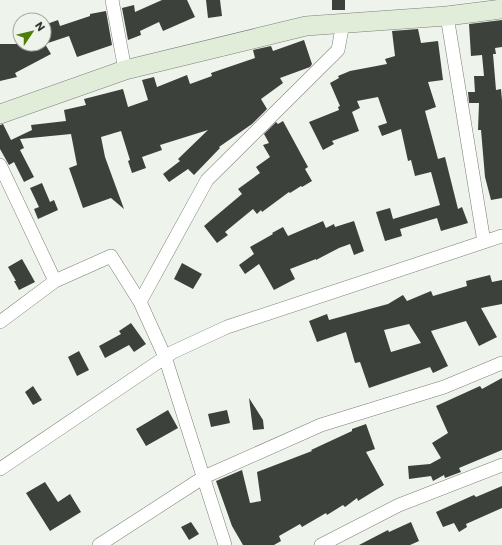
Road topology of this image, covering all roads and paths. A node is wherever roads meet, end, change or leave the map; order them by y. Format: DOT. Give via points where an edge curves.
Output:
graph roads {
  1 [pos="112,0"];
  2 [pos="502,9"];
  3 [pos="447,16"];
  4 [pos="343,24"];
  5 [pos="125,70"];
  6 [pos="0,114"];
  7 [pos="0,165"];
  8 [pos="502,236"];
  9 [pos="484,242"];
  10 [pos="55,281"];
  11 [pos="140,302"];
  12 [pos="0,322"];
  13 [pos="165,357"];
  14 [pos="502,363"];
  15 [pos="502,465"];
  16 [pos="0,469"];
  17 [pos="204,477"];
  18 [pos="99,545"];
  19 [pos="225,545"];
  20 [pos="321,545"];
  1 -- 5 [label="street"];
  2 -- 3 [label="street"];
  3 -- 4 [label="street"];
  3 -- 9 [label="street"];
  4 -- 5 [label="street" via="306,26"];
  4 -- 11 [label="street" via="338,50 207,180"];
  5 -- 6 [label="street"];
  7 -- 10 [label="street"];
  8 -- 9 [label="street"];
  9 -- 13 [label="street" via="227,327"];
  10 -- 11 [label="street" via="111,256"];
  10 -- 12 [label="street"];
  11 -- 13 [label="street"];
  13 -- 16 [label="street"];
  13 -- 17 [label="street"];
  14 -- 17 [label="street" via="444,387 320,425"];
  15 -- 20 [label="street" via="399,505"];
  17 -- 18 [label="street"];
  17 -- 19 [label="street"];
}
